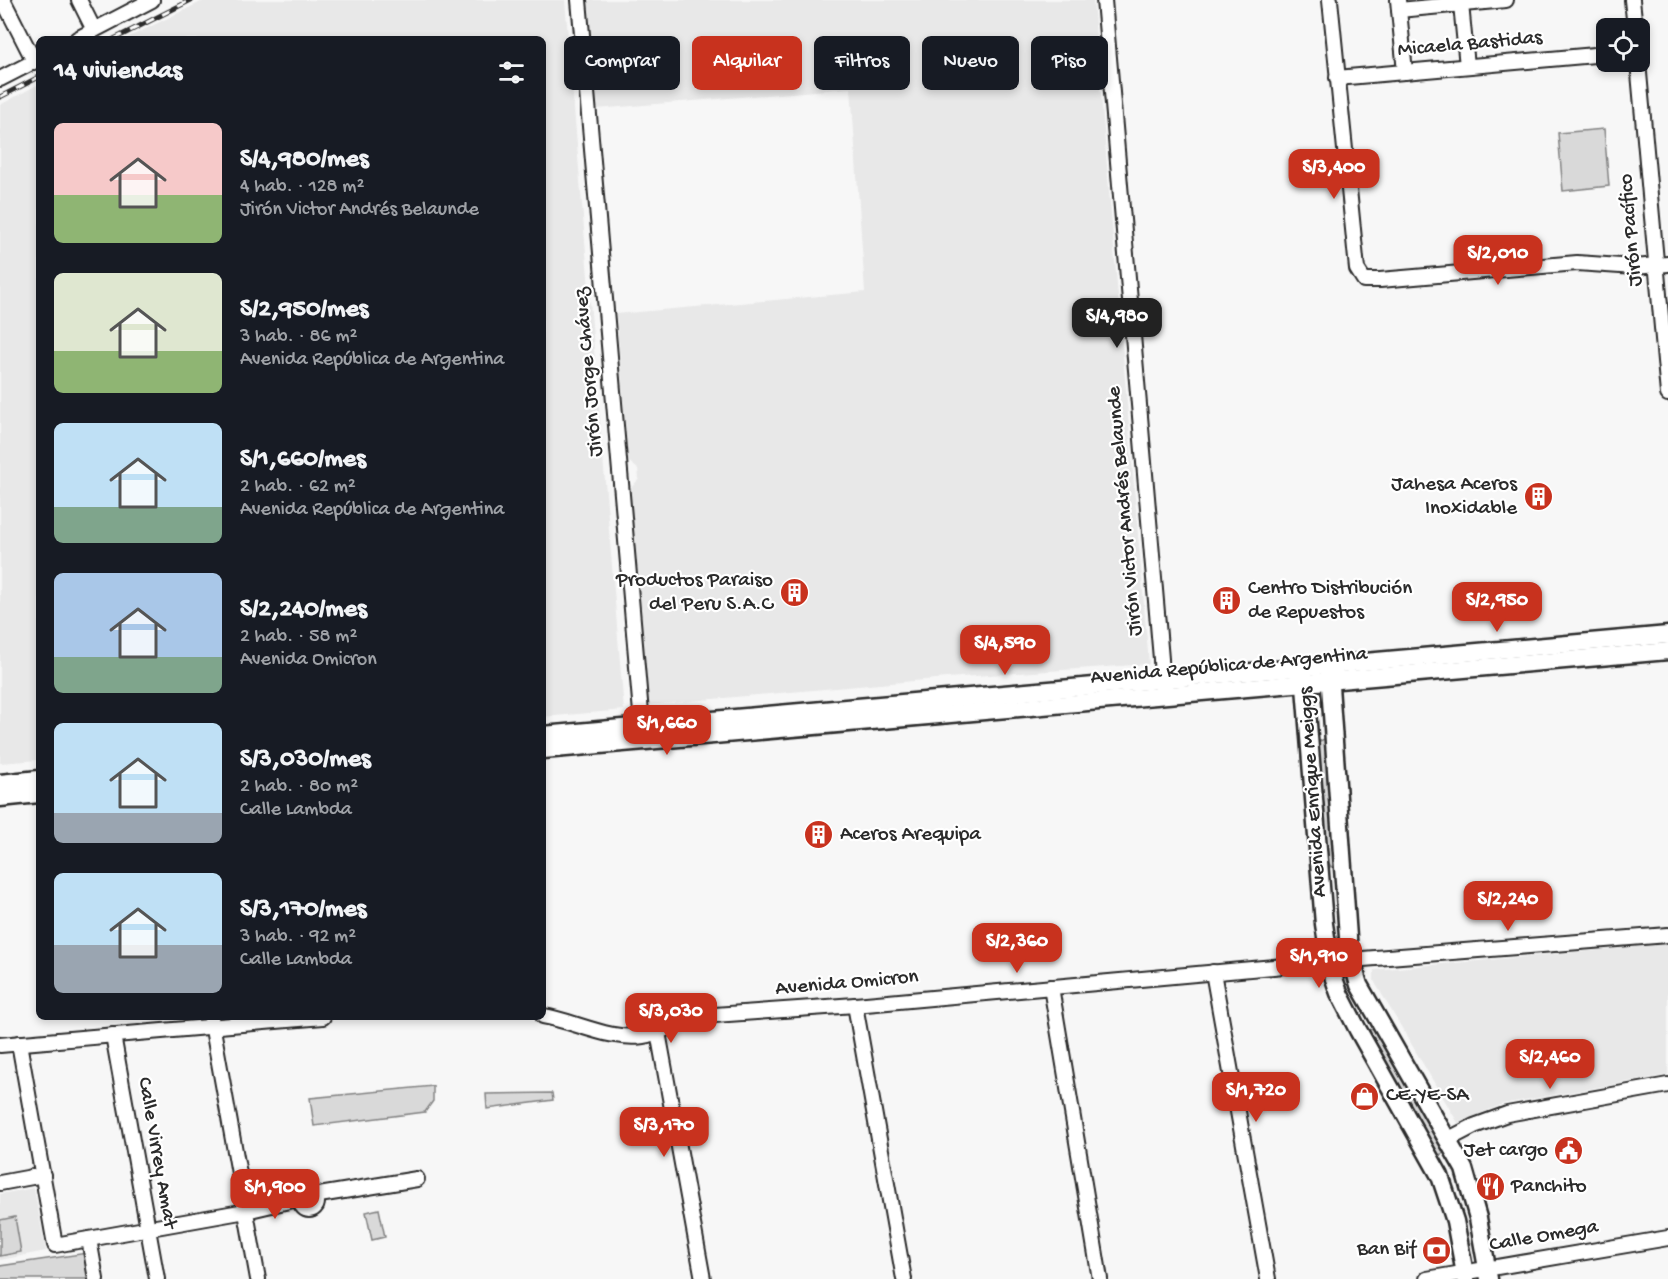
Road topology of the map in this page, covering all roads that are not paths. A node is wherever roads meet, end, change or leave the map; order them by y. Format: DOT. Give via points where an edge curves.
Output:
graph roads {
  1 [pos="79,0"];
  2 [pos="153,0"];
  3 [pos="579,0"];
  4 [pos="1104,0"];
  5 [pos="1330,0"];
  6 [pos="1498,0"];
  7 [pos="1506,0"];
  8 [pos="1632,0"];
  9 [pos="2,1"];
  10 [pos="1461,4"];
  11 [pos="1398,5"];
  12 [pos="1634,18"];
  13 [pos="94,30"];
  14 [pos="83,36"];
  15 [pos="1596,55"];
  16 [pos="36,58"];
  17 [pos="36,61"];
  18 [pos="1467,66"];
  19 [pos="1405,72"];
  20 [pos="1639,72"];
  21 [pos="1336,78"];
  22 [pos="0,79"];
  23 [pos="1662,265"];
  24 [pos="1668,394"];
  25 [pos="1668,635"];
  26 [pos="1645,645"];
  27 [pos="1668,651"];
  28 [pos="1329,673"];
  29 [pos="1304,675"];
  30 [pos="1161,687"];
  31 [pos="642,733"];
  32 [pos="546,735"];
  33 [pos="1334,736"];
  34 [pos="1309,737"];
  35 [pos="546,749"];
  36 [pos="36,781"];
  37 [pos="1,790"];
  38 [pos="36,794"];
  39 [pos="1346,922"];
  40 [pos="1324,924"];
  41 [pos="1668,935"];
  42 [pos="1350,960"];
  43 [pos="1329,962"];
  44 [pos="1213,972"];
  45 [pos="1051,987"];
  46 [pos="855,1005"];
  47 [pos="546,1017"];
  48 [pos="1377,1019"];
  49 [pos="240,1020"];
  50 [pos="212,1021"];
  51 [pos="1358,1030"];
  52 [pos="658,1032"];
  53 [pos="113,1035"];
  54 [pos="19,1043"];
  55 [pos="0,1045"];
  56 [pos="1668,1085"];
  57 [pos="1447,1140"];
  58 [pos="43,1175"];
  59 [pos="417,1179"];
  60 [pos="0,1183"];
  61 [pos="246,1211"];
  62 [pos="148,1228"];
  63 [pos="1668,1238"];
  64 [pos="89,1239"];
  65 [pos="1488,1274"];
  66 [pos="1466,1276"];
  67 [pos="96,1279"];
  68 [pos="157,1279"];
  69 [pos="258,1279"];
  70 [pos="703,1279"];
  71 [pos="904,1279"];
  72 [pos="1100,1279"];
  73 [pos="1268,1279"];
  74 [pos="1427,1279"];
  1 -- 13 [label="street"];
  2 -- 13 [label="street"];
  3 -- 31 [label="street, Jirón Jorge Chávez"];
  4 -- 30 [label="street, Jirón Victor Andrés Belaunde"];
  5 -- 21 [label="street"];
  6 -- 7 [label="street"];
  6 -- 10 [label="street"];
  8 -- 12 [label="street"];
  9 -- 16 [label="street"];
  10 -- 11 [label="street"];
  10 -- 18 [label="street"];
  11 -- 19 [label="street"];
  13 -- 14 [label="street"];
  15 -- 18 [label="street, Micaela Bastidas"];
  17 -- 22 [label="street"];
  18 -- 19 [label="street, Micaela Bastidas"];
  19 -- 21 [label="street, Micaela Bastidas"];
  20 -- 23 [label="street, Jirón Pacífico"];
  21 -- 23 [label="street" via="1357,269 1364,280 1577,263 1616,267"];
  23 -- 24 [label="street, Jirón Pacífico"];
  25 -- 26 [label="main road, Avenida República de Argentina"];
  26 -- 27 [label="main road, Avenida República de Argentina"];
  26 -- 28 [label="main road, Avenida República de Argentina"];
  28 -- 29 [label="main road, Avenida República de Argentina"];
  28 -- 33 [label="main road, Avenida Enrique Meiggs"];
  29 -- 30 [label="main road, Avenida República de Argentina"];
  29 -- 34 [label="main road, Avenida Enrique Meiggs"];
  30 -- 31 [label="main road, Avenida República de Argentina"];
  31 -- 32 [label="main road, Avenida República de Argentina"];
  31 -- 35 [label="main road, Avenida República de Argentina"];
  33 -- 34 [label="main road"];
  33 -- 39 [label="main road, Avenida Enrique Meiggs"];
  34 -- 40 [label="main road, Avenida Enrique Meiggs"];
  36 -- 37 [label="main road"];
  37 -- 38 [label="main road"];
  39 -- 40 [label="main road"];
  39 -- 42 [label="main road, Avenida Enrique Meiggs"];
  40 -- 43 [label="main road, Avenida Enrique Meiggs"];
  41 -- 42 [label="street, Avenida Omicron"];
  42 -- 43 [label="street, Avenida Omicron"];
  42 -- 48 [label="main road, Avenida Enrique Meiggs"];
  43 -- 44 [label="street, Avenida Omicron"];
  43 -- 51 [label="main road, Avenida Enrique Meiggs"];
  44 -- 45 [label="street, Avenida Omicron"];
  44 -- 73 [label="street"];
  45 -- 46 [label="street, Avenida Omicron"];
  45 -- 72 [label="street"];
  46 -- 52 [label="street, Avenida Omicron" via="700,1016"];
  46 -- 71 [label="street"];
  47 -- 52 [label="street, Avenida Omicron" via="619,1035"];
  48 -- 51 [label="main road"];
  48 -- 57 [label="main road, Avenida Enrique Meiggs"];
  49 -- 50 [label="street"];
  50 -- 53 [label="street"];
  50 -- 61 [label="street"];
  51 -- 66 [label="main road, Avenida Enrique Meiggs" via="1440,1176 1455,1221"];
  52 -- 70 [label="street"];
  53 -- 54 [label="street"];
  53 -- 62 [label="street, Calle Virrey Amat"];
  54 -- 55 [label="street"];
  54 -- 58 [label="street"];
  56 -- 57 [label="street" via="1507,1114"];
  57 -- 65 [label="main road, Avenida Enrique Meiggs" via="1472,1190"];
  58 -- 60 [label="street"];
  58 -- 64 [label="street" via="55,1245"];
  59 -- 61 [label="street"];
  61 -- 62 [label="street"];
  61 -- 69 [label="street"];
  62 -- 64 [label="street"];
  62 -- 68 [label="street, Calle Virrey Amat"];
  63 -- 65 [label="street, Calle Omega"];
  64 -- 67 [label="street"];
  65 -- 66 [label="street, Calle Omega"];
  66 -- 74 [label="street, Calle Omega"];
}
